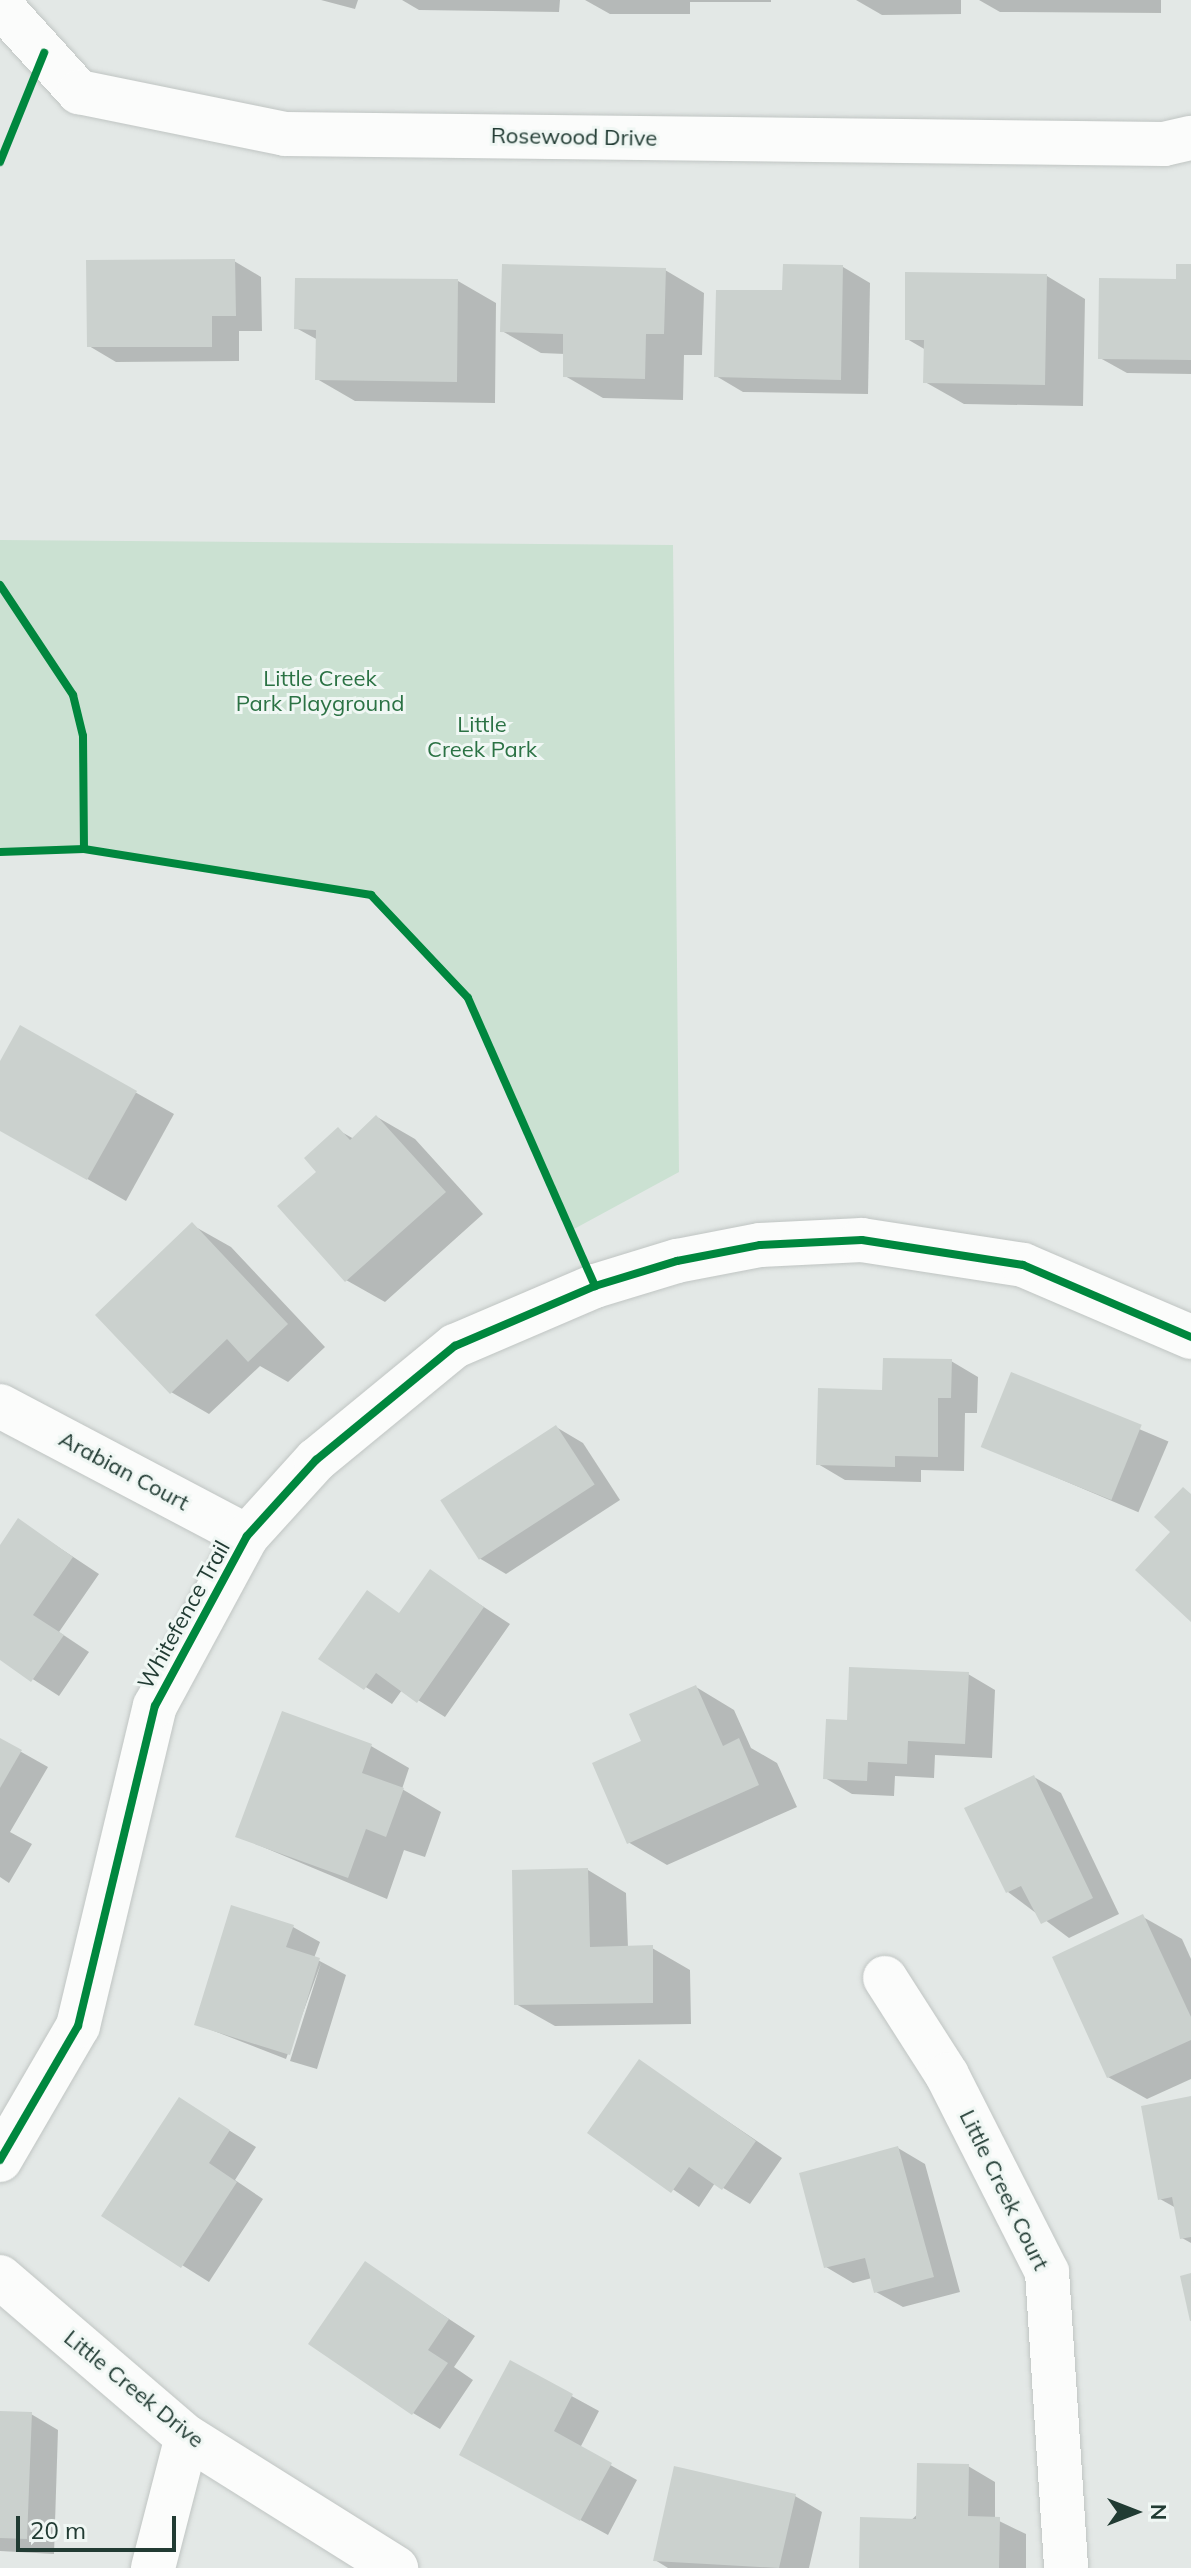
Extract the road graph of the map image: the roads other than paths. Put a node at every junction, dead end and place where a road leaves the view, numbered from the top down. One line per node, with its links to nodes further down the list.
1 (0, 5): 2 (street, Rosewood Drive)
2 (1191, 138)
3 (1191, 1337): 5 (street, Whitefence Trail)
4 (0, 1406): 5 (street, Arabian Court)
5 (247, 1536): 7 (street, Whitefence Trail)
6 (885, 1978): 12 (street, Little Creek Court)
7 (0, 2160)
8 (0, 2277): 9 (street, Little Creek Drive)
9 (187, 2437): 10 (street); 11 (street, Little Creek Drive)
10 (153, 2568)
11 (396, 2568)
12 (1066, 2568)

